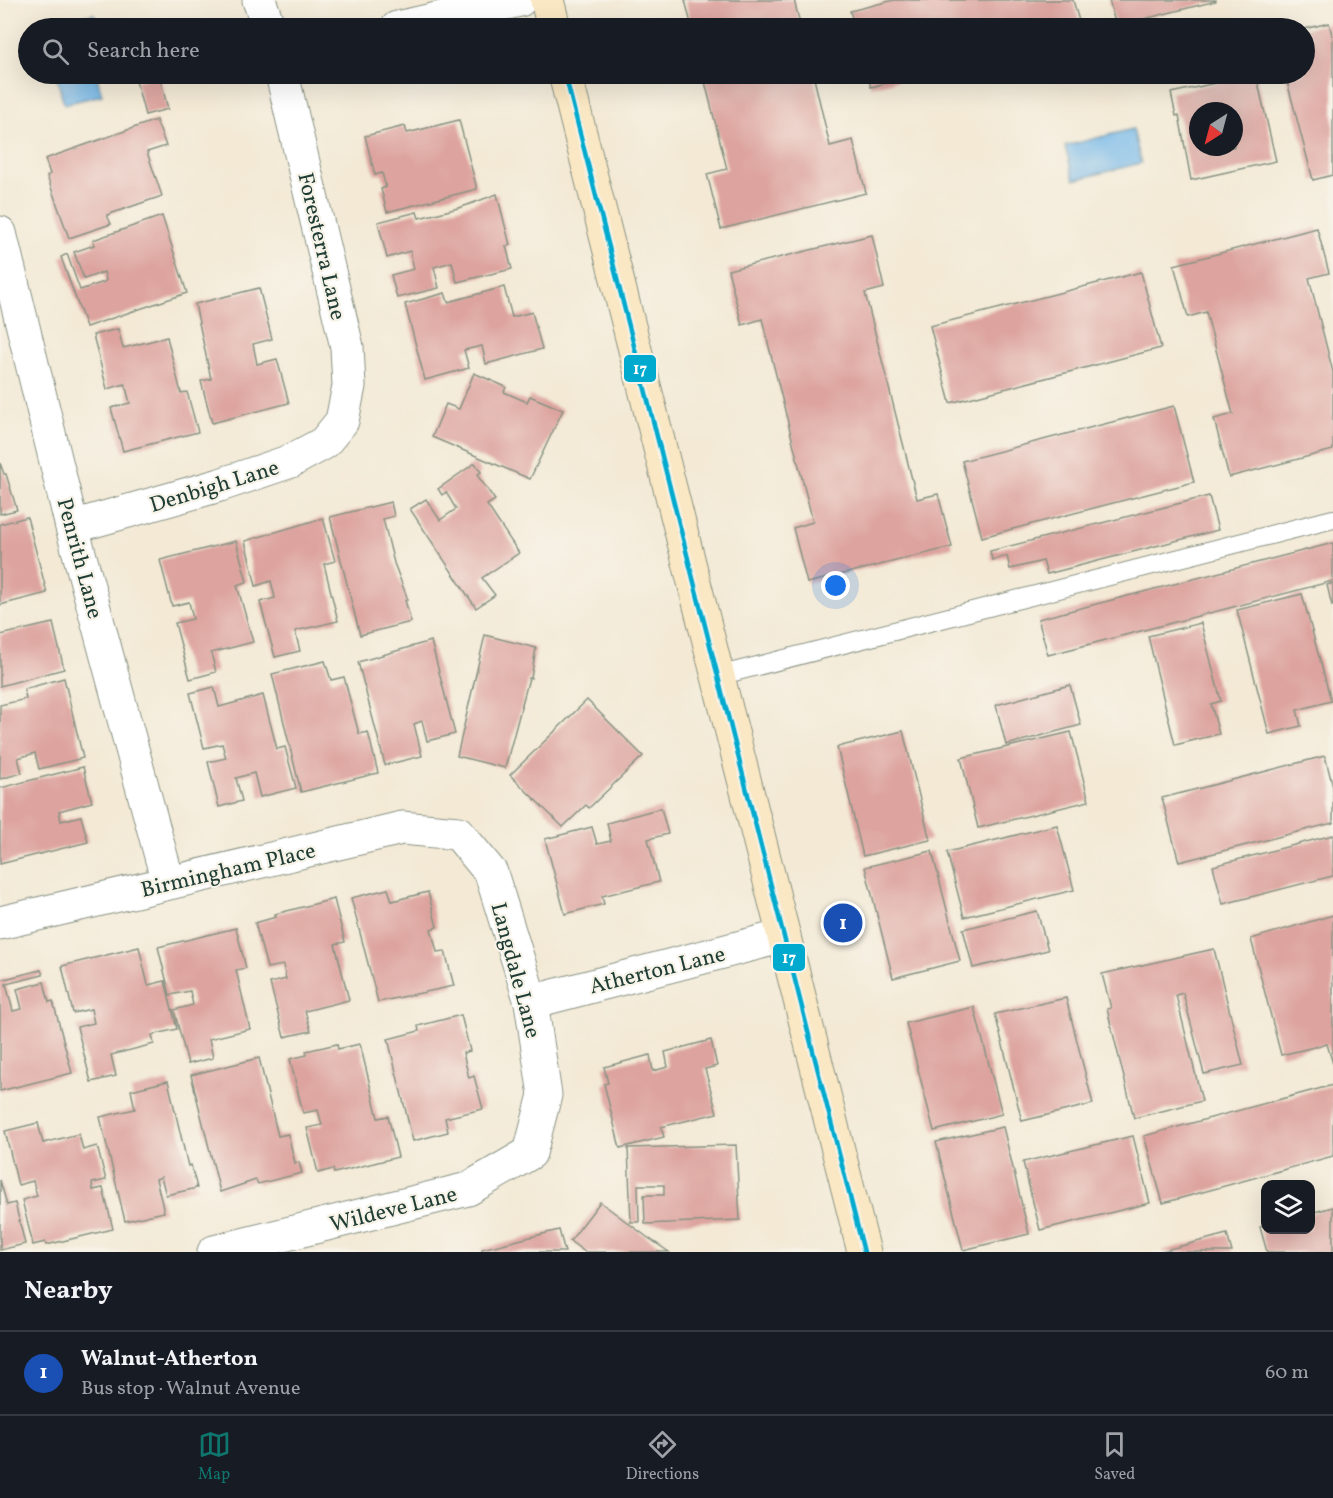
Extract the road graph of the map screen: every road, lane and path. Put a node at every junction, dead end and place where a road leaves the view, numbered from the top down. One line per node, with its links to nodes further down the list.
1 (259, 0): 4 (street)
2 (520, 0): 5 (street)
3 (547, 0): 6 (main road)
4 (265, 18)
5 (441, 18)
6 (552, 18)
7 (284, 84): 10 (street, Foresterra Lane)
8 (568, 84): 13 (main road)
9 (0, 233): 12 (street, Penrith Lane)
10 (342, 421): 12 (street, Denbigh Lane)
11 (1333, 519): 13 (lane)
12 (72, 527): 15 (street, Penrith Lane)
13 (718, 676): 17 (main road)
14 (458, 833): 15 (street, Birmingham Place); 18 (street, Langdale Lane)
15 (168, 882): 16 (street, Birmingham Place)
16 (0, 923)
17 (784, 936): 18 (street, Atherton Lane); 21 (main road)
18 (531, 1002): 19 (street, Langdale Lane)
19 (530, 1154): 20 (street, Wildeve Lane)
20 (214, 1252)
21 (864, 1252)

